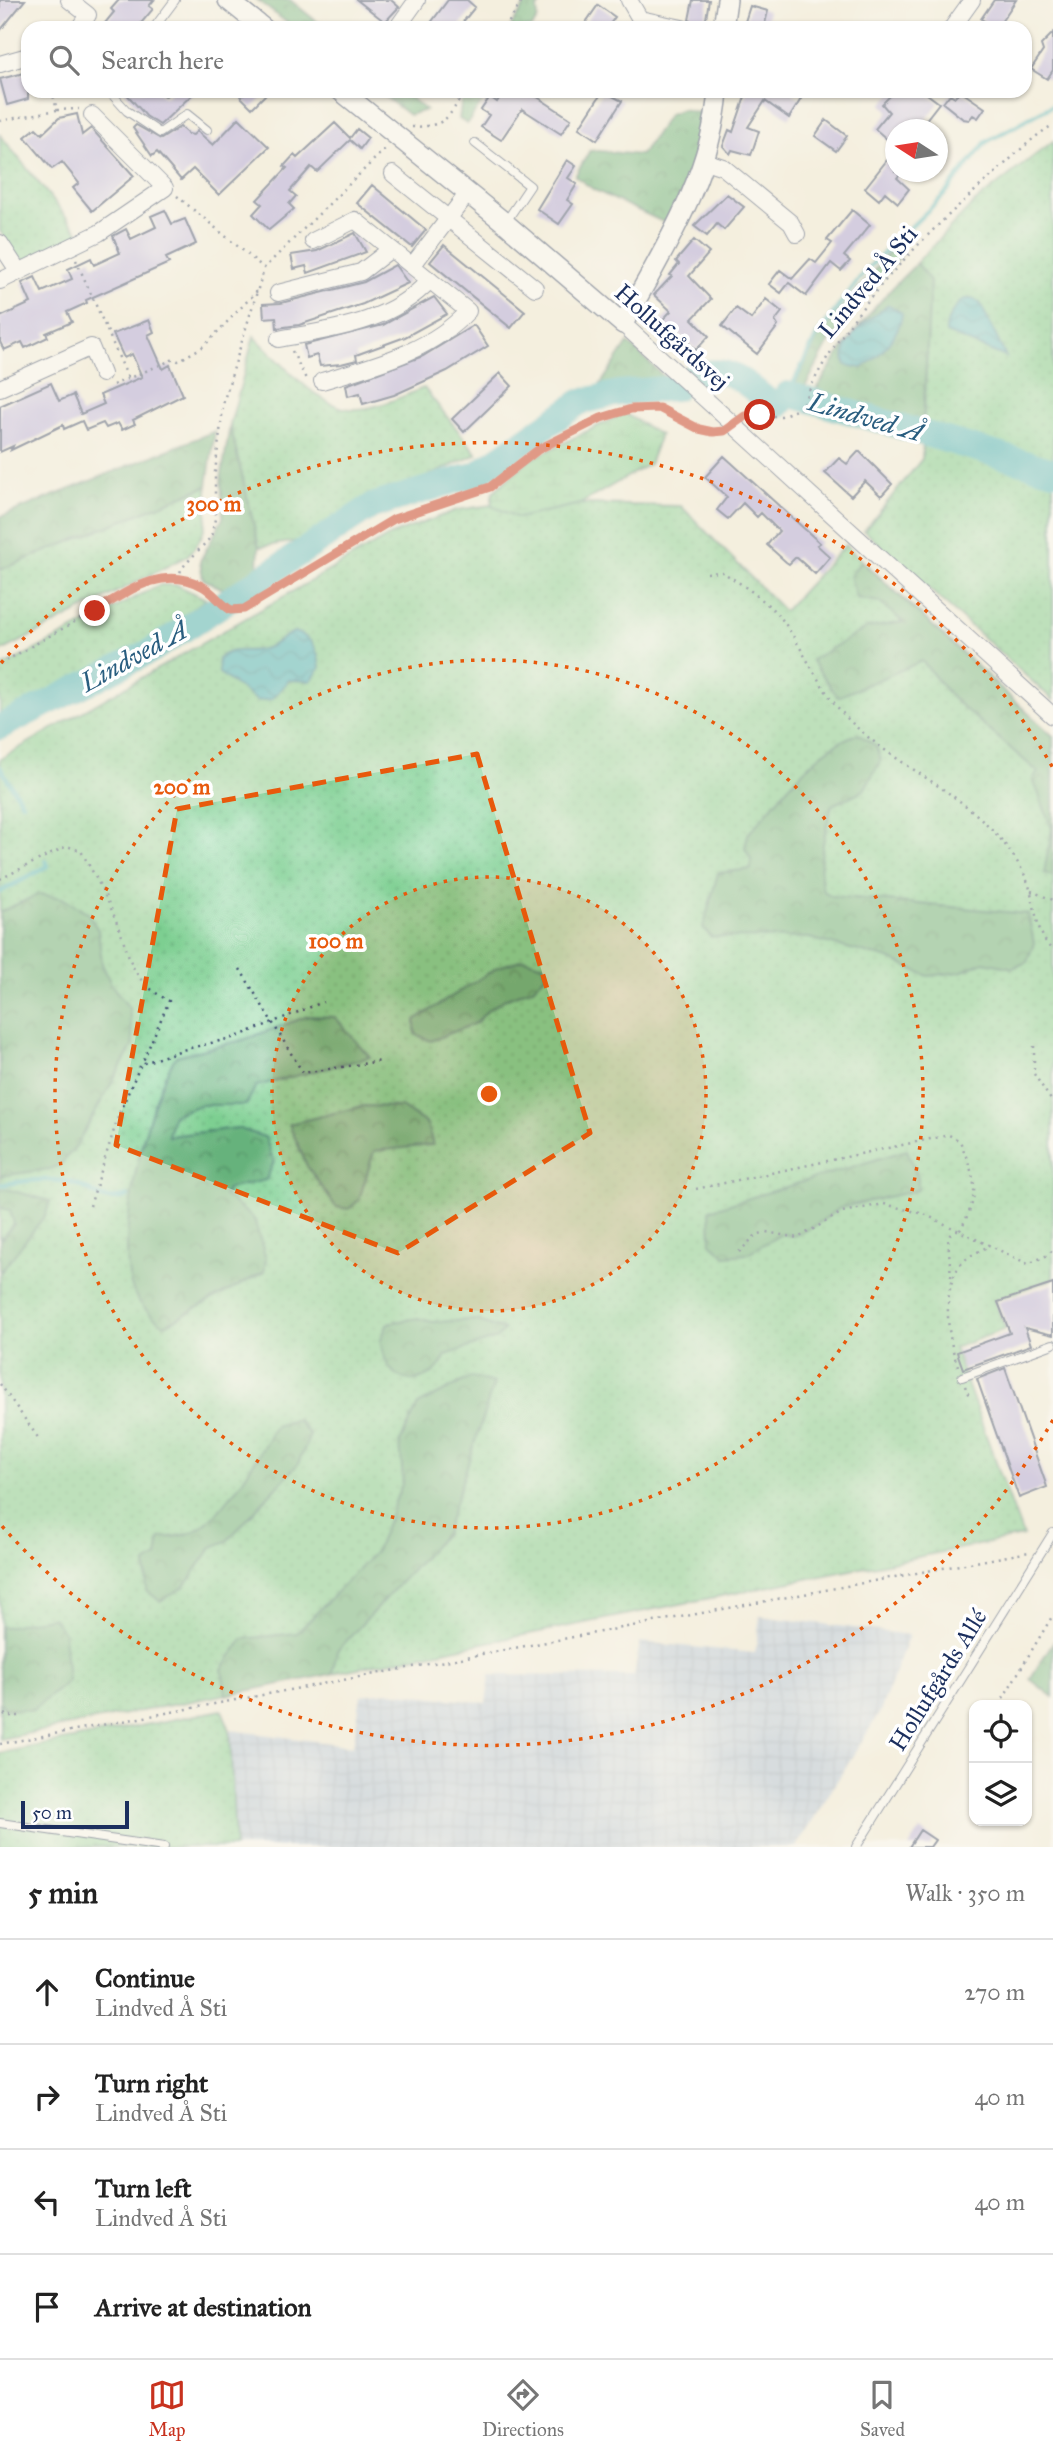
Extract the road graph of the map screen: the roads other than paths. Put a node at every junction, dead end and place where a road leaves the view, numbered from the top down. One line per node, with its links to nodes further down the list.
1 (69, 0): 8 (street)
2 (175, 0): 9 (lane)
3 (228, 0): 10 (street)
4 (417, 0): 11 (street)
5 (629, 0): 12 (street)
6 (727, 0): 13 (street)
7 (972, 0): 14 (street)
8 (84, 21)
9 (158, 21)
10 (254, 21)
11 (402, 21)
12 (649, 21)
13 (724, 21)
14 (957, 21)
15 (21, 58): 16 (street)
16 (0, 64)
17 (116, 98): 21 (lane)
18 (350, 98): 25 (street, Hollufgårdsvej)
19 (717, 98): 23 (street)
20 (92, 115): 33 (street)
21 (206, 130)
22 (475, 143): 27 (lane)
23 (705, 161): 28 (street); 38 (street)
24 (393, 174): 26 (street)
25 (468, 192): 26 (street); 27 (street, Hollufgårdsvej)
26 (448, 218): 32 (street); 36 (street)
27 (505, 223): 38 (street, Hollufgårdsvej)
28 (797, 234)
29 (313, 241): 31 (street)
30 (0, 243): 33 (street)
31 (391, 249): 32 (street); 37 (street)
32 (412, 266): 34 (street)
33 (19, 272): 35 (street)
34 (430, 280): 39 (street); 41 (street)
35 (0, 281)
36 (535, 288)
37 (278, 293)
38 (623, 324): 43 (street, Hollufgårdsvej)
39 (282, 339)
40 (102, 374): 42 (street)
41 (322, 381)
42 (0, 388)
43 (1053, 716)
44 (1053, 1344): 45 (lane)
45 (962, 1377)
46 (1053, 1533): 49 (lane, Hollufgårds Allé)
47 (0, 1823): 48 (lane)
48 (164, 1847)
49 (856, 1847)

